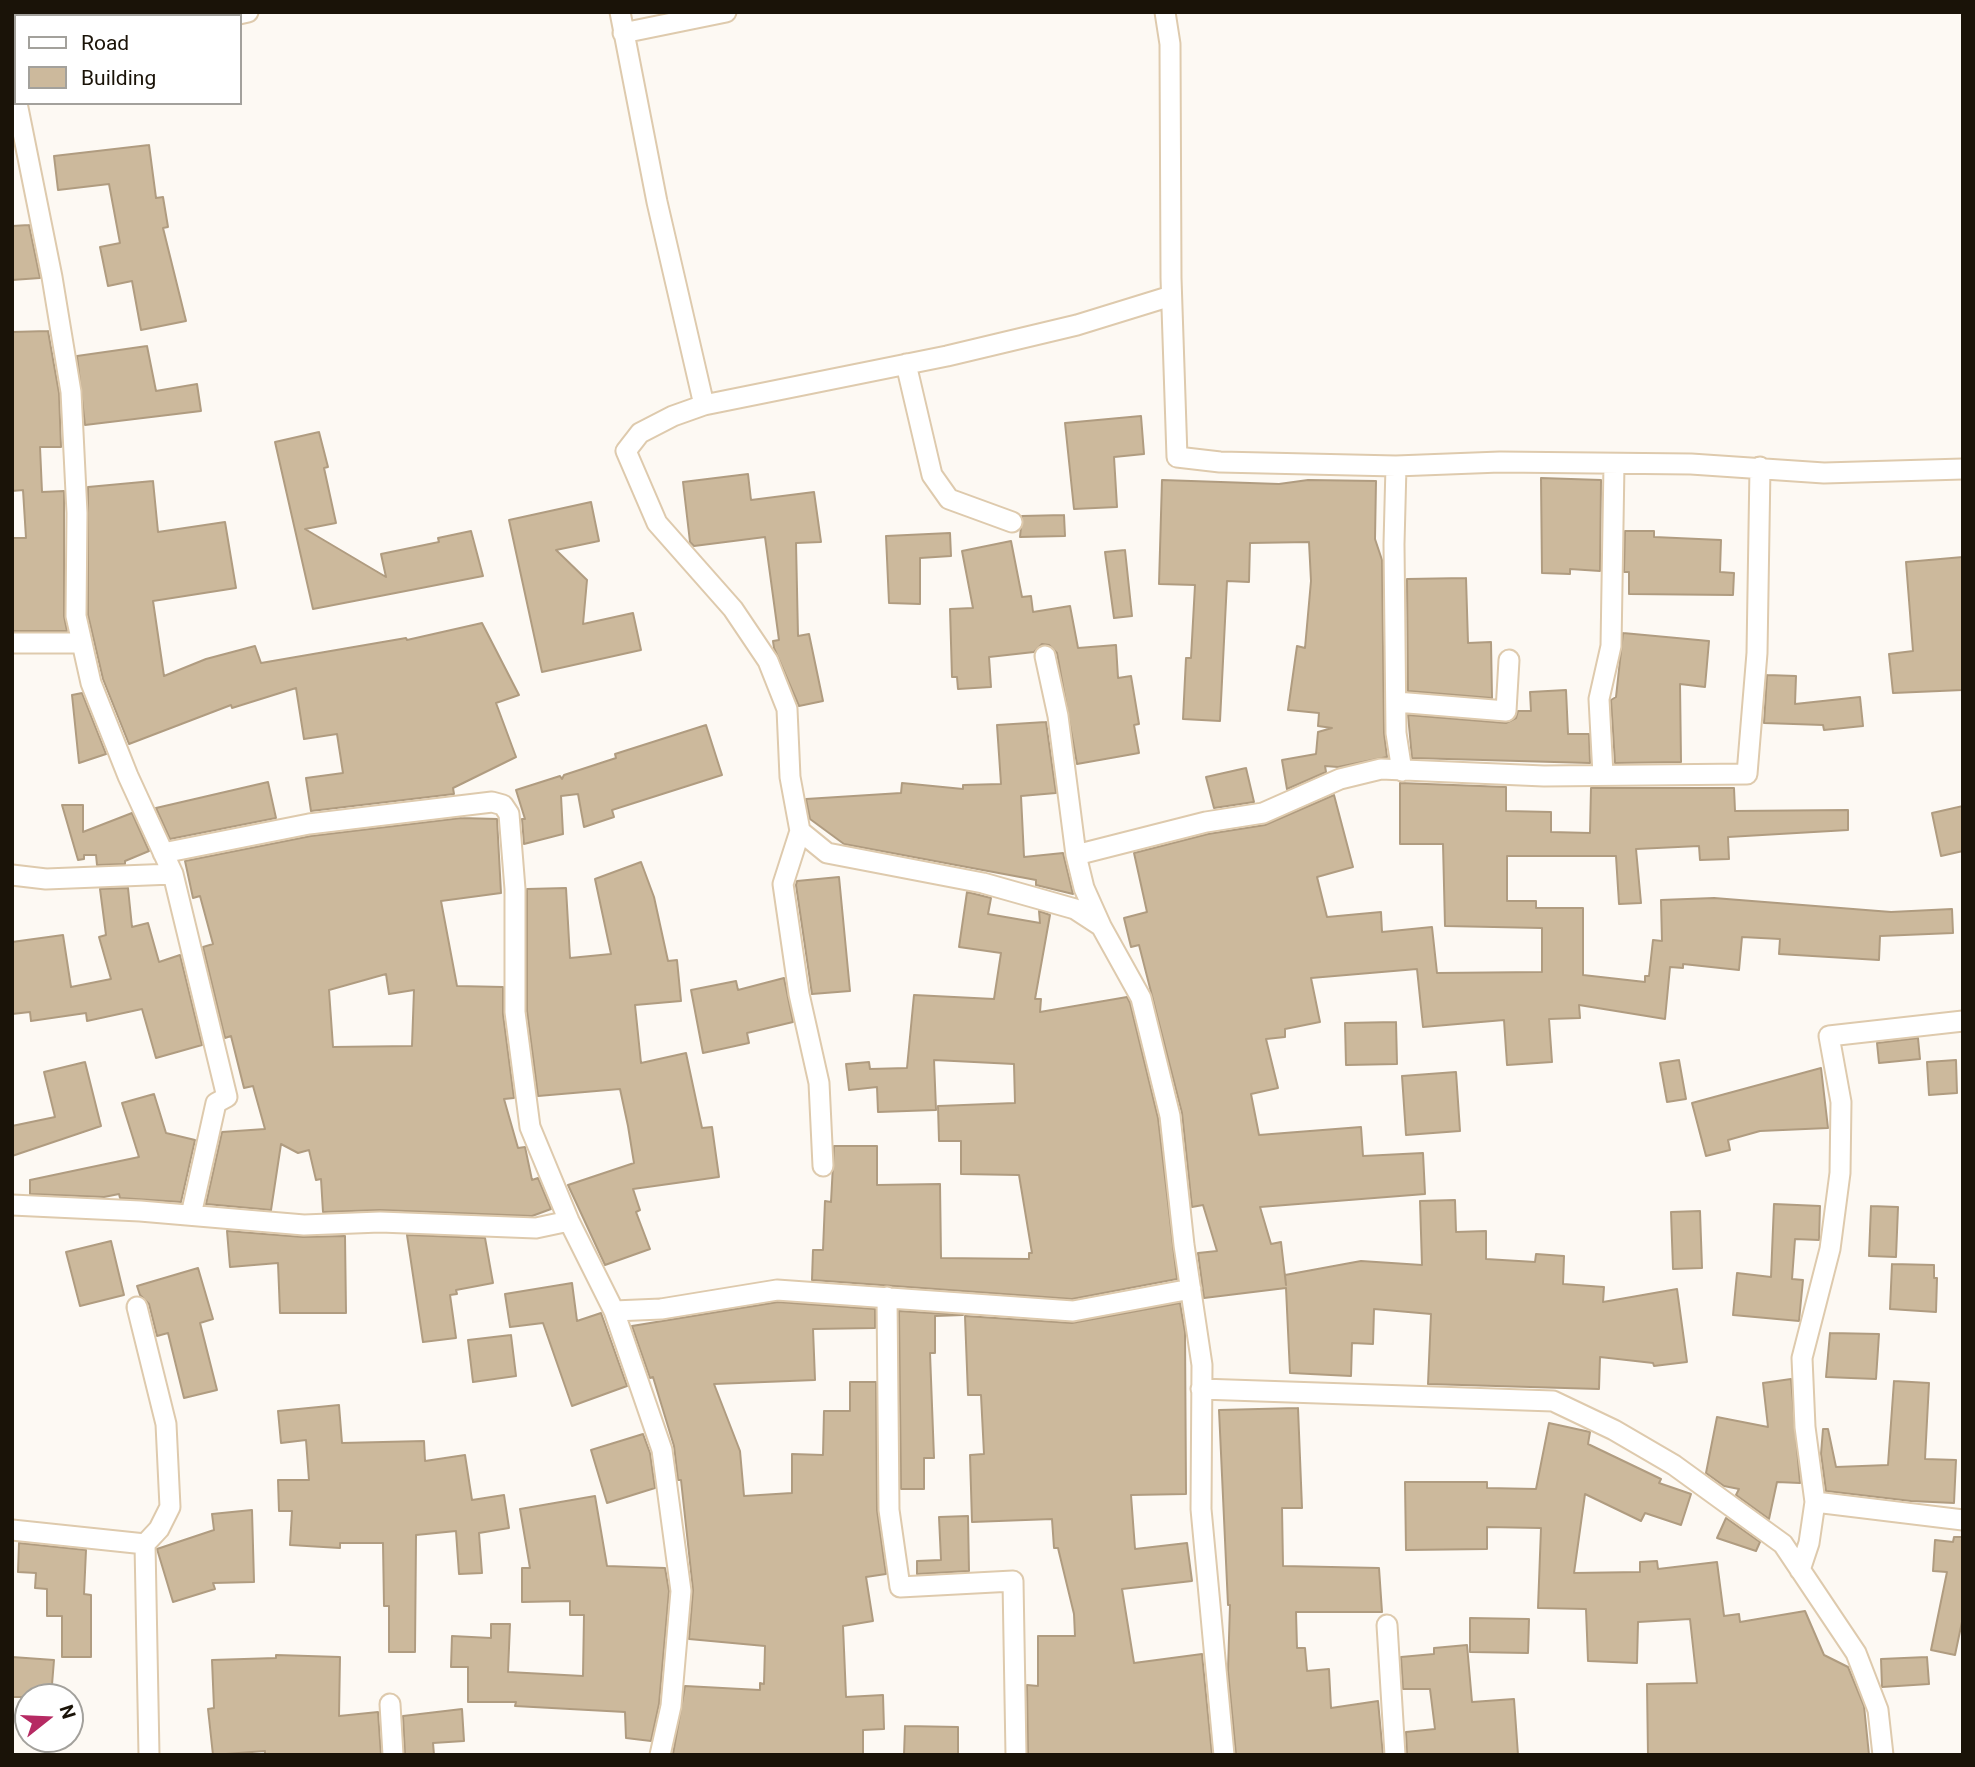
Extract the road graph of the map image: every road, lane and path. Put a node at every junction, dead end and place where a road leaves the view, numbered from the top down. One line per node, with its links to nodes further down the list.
1 (620, 12): 4 (street)
2 (726, 12): 4 (street)
3 (1165, 12): 6 (street)
4 (623, 33): 8 (street)
5 (17, 105): 15 (street)
6 (1171, 296): 7 (street); 10 (street)
7 (906, 364): 8 (street); 13 (street)
8 (704, 405): 21 (street)
9 (1614, 464): 10 (street); 11 (street); 20 (street)
10 (1396, 466): 18 (street)
11 (1760, 467): 12 (street); 20 (street)
12 (1963, 469)
13 (1012, 522)
14 (12, 643): 15 (street)
15 (82, 643): 22 (street)
16 (1045, 656): 23 (street)
17 (1509, 660): 18 (street)
18 (1396, 702): 19 (street)
19 (1402, 771): 20 (street); 23 (street)
20 (1603, 775)
21 (800, 831): 26 (street); 28 (street)
22 (163, 853): 24 (street); 31 (street)
23 (1076, 855): 26 (street)
24 (173, 874): 25 (street); 30 (street)
25 (12, 875)
26 (1101, 926): 32 (street)
27 (1963, 1021): 37 (street)
28 (823, 1166)
29 (12, 1205): 30 (street)
30 (191, 1215): 31 (street)
31 (569, 1221): 35 (street)
32 (1191, 1289): 33 (street); 36 (street)
33 (887, 1297): 35 (street); 47 (street)
34 (137, 1307): 40 (street)
35 (614, 1311): 46 (street)
36 (1202, 1389): 41 (street); 48 (street)
37 (1815, 1502): 38 (street); 41 (street)
38 (1963, 1520)
39 (12, 1530): 40 (street)
40 (145, 1544): 44 (street)
41 (1800, 1570): 50 (street)
42 (1387, 1625): 49 (street)
43 (390, 1704): 45 (street)
44 (149, 1755)
45 (393, 1755)
46 (660, 1755)
47 (1016, 1755)
48 (1224, 1755)
49 (1395, 1755)
50 (1883, 1755)

